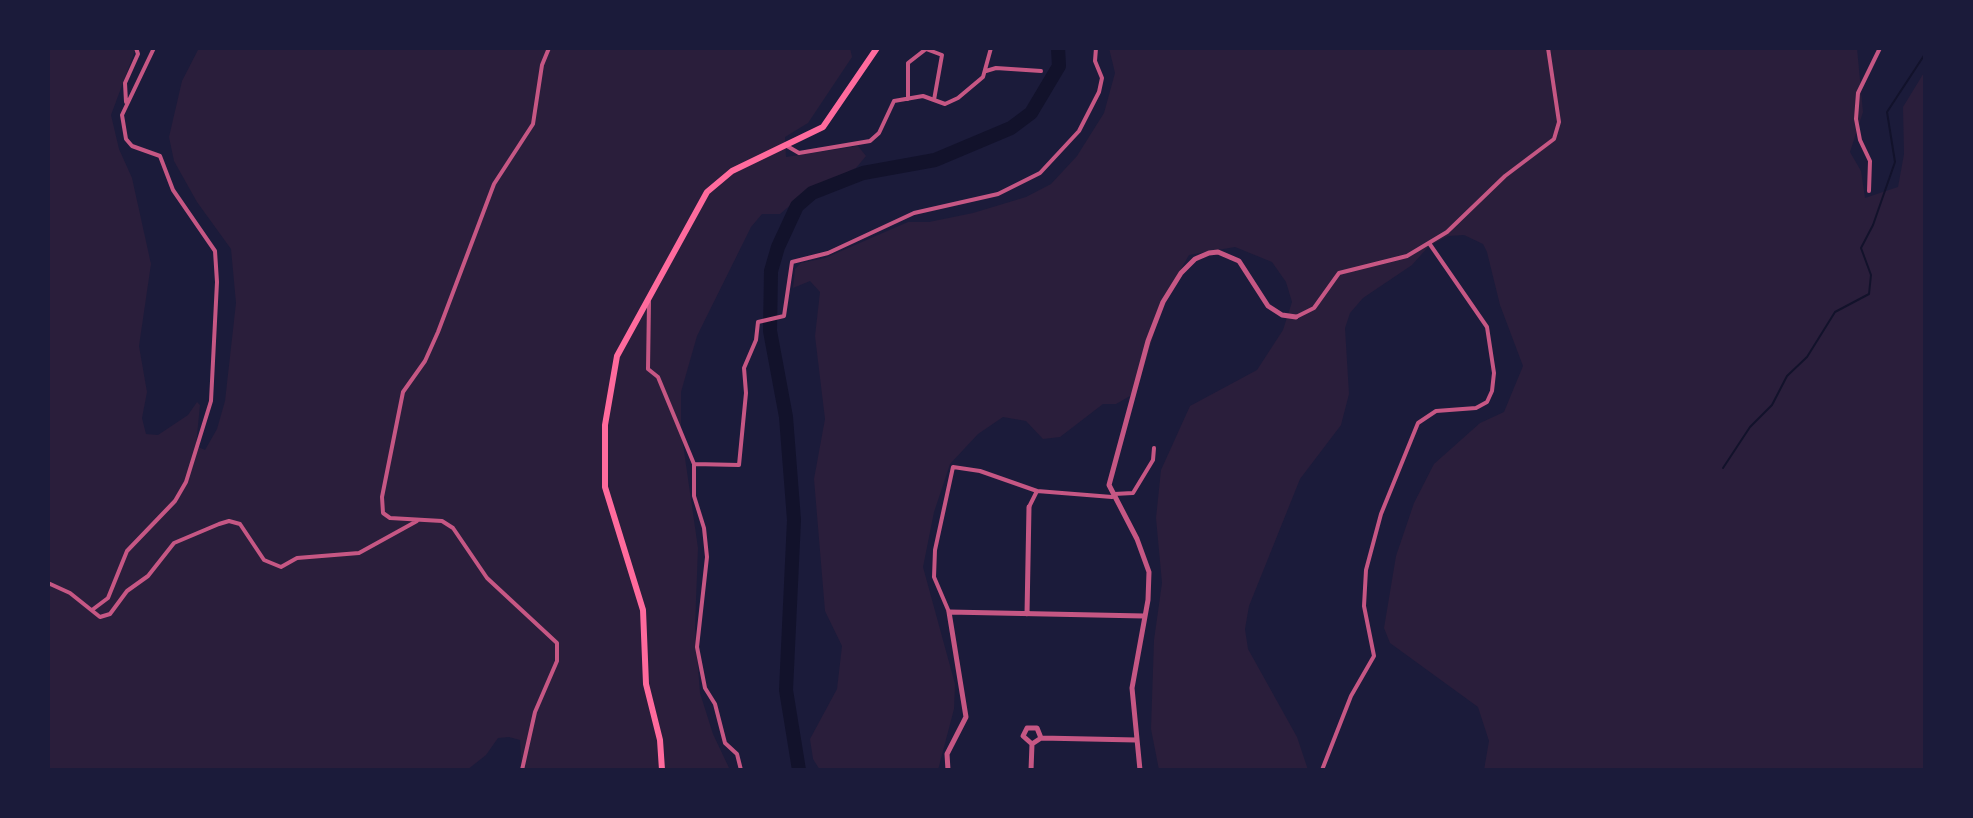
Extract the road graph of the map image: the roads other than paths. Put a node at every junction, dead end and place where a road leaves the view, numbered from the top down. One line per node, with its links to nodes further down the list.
1 (136, 48): 14 (street)
2 (154, 48): 14 (street)
3 (549, 48): 25 (street)
4 (877, 48): 15 (main road)
5 (991, 48): 10 (street)
6 (1096, 48): 21 (street)
7 (1548, 48): 17 (street)
8 (1880, 48): 16 (street)
9 (927, 49): 12 (street); 13 (street)
10 (986, 71): 11 (street); 13 (street)
11 (1041, 71)
12 (908, 99): 13 (street); 15 (street)
13 (934, 100)
14 (126, 102): 27 (street)
15 (787, 146): 18 (main road)
16 (1869, 191)
17 (1429, 243): 19 (street); 40 (street)
18 (648, 294): 21 (street); 35 (main road)
19 (1296, 317): 23 (street)
20 (1154, 448): 23 (street)
21 (694, 464): 36 (street)
22 (1037, 491): 23 (street); 24 (street); 28 (street)
23 (1111, 495): 30 (street)
24 (1029, 507): 29 (street)
25 (417, 520): 27 (street); 34 (street)
26 (48, 583): 27 (street)
27 (92, 610)
28 (949, 612): 29 (street); 37 (street)
29 (1027, 614): 30 (street)
30 (1144, 616): 32 (street)
31 (1041, 738): 32 (street); 33 (street); 33 (street)
32 (1136, 740): 39 (street)
33 (1032, 744): 38 (street)
34 (522, 770)
35 (662, 770)
36 (741, 770)
37 (948, 770)
38 (1031, 770)
39 (1140, 770)
40 (1322, 770)

